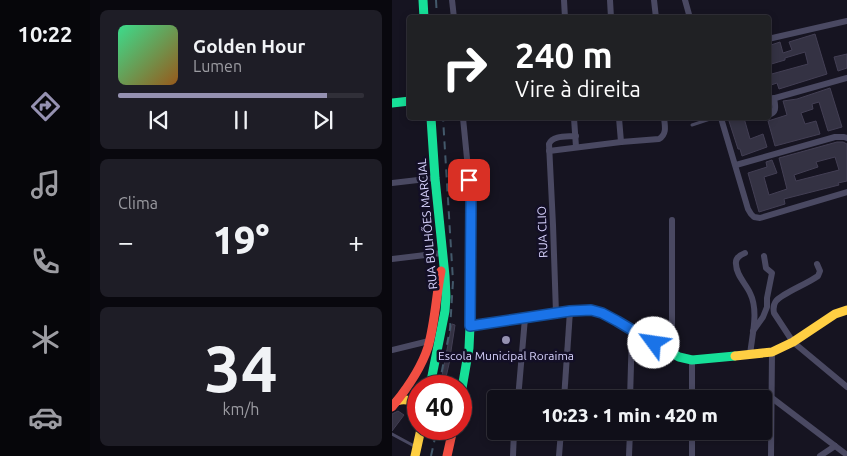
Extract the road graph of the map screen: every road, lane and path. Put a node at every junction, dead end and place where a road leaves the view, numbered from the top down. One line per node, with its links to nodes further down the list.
1 (423, 0): 7 (street)
2 (452, 0): 8 (street)
3 (564, 0): 9 (street)
4 (610, 0): 10 (street)
5 (654, 0): 11 (street)
6 (685, 0): 12 (street)
7 (424, 15)
8 (454, 15)
9 (565, 15)
10 (612, 15)
11 (656, 15)
12 (689, 15)
13 (846, 20): 14 (street)
14 (771, 38)
15 (846, 78): 16 (street)
16 (771, 99): 19 (street)
17 (407, 101): 18 (street)
18 (392, 103)
19 (771, 114)
20 (431, 120): 34 (street, RUA BULHÕES MARCIAL)
21 (463, 120): 47 (street)
22 (574, 120): 28 (street)
23 (619, 120): 30 (street)
24 (664, 120): 30 (street)
25 (707, 120): 27 (lane)
26 (722, 120): 33 (street)
27 (692, 125)
28 (576, 136): 31 (street); 32 (street)
29 (846, 138): 33 (street)
30 (621, 142): 31 (street)
31 (576, 147): 32 (street)
32 (550, 151): 45 (street, RUA CLIO)
33 (736, 165): 36 (street)
34 (435, 178): 35 (street); 40 (street, RUA BULHÕES MARCIAL)
35 (392, 183)
36 (846, 192)
37 (672, 220): 55 (street)
38 (745, 253): 49 (street)
39 (764, 256): 49 (street)
40 (443, 258): 41 (street); 50 (street); 59 (street, RUA BULHÕES MARCIAL)
41 (392, 260)
42 (816, 264): 51 (street)
43 (846, 310): 51 (street)
44 (570, 311): 45 (street); 48 (street); 63 (street)
45 (556, 313): 46 (street)
46 (525, 318): 47 (street); 62 (street)
47 (470, 326): 60 (street)
48 (632, 330): 55 (street); 64 (street)
49 (753, 332): 56 (street)
50 (429, 341): 52 (street); 57 (street)
51 (793, 342): 54 (street); 61 (street)
52 (414, 345): 53 (street); 57 (street)
53 (392, 350)
54 (772, 352): 56 (street); 66 (street)
55 (672, 354): 58 (street)
56 (750, 355): 58 (street)
57 (423, 358): 69 (street)
58 (692, 360): 65 (street)
59 (432, 375)
60 (464, 375)
61 (846, 387)
62 (519, 390)
63 (565, 390)
64 (630, 390)
65 (692, 390)
66 (772, 390)
67 (407, 398): 69 (street)
68 (772, 398): 77 (street)
69 (394, 404)
70 (392, 434): 78 (lane)
71 (451, 440): 80 (street)
72 (513, 440): 81 (street)
73 (560, 440): 82 (street)
74 (630, 440): 83 (street)
75 (692, 440): 84 (street)
76 (771, 440): 85 (street)
77 (835, 446): 79 (street); 86 (street)
78 (416, 452)
79 (846, 455)
80 (447, 456)
81 (512, 456)
82 (559, 456)
83 (629, 456)
84 (692, 456)
85 (771, 456)
86 (820, 456)

